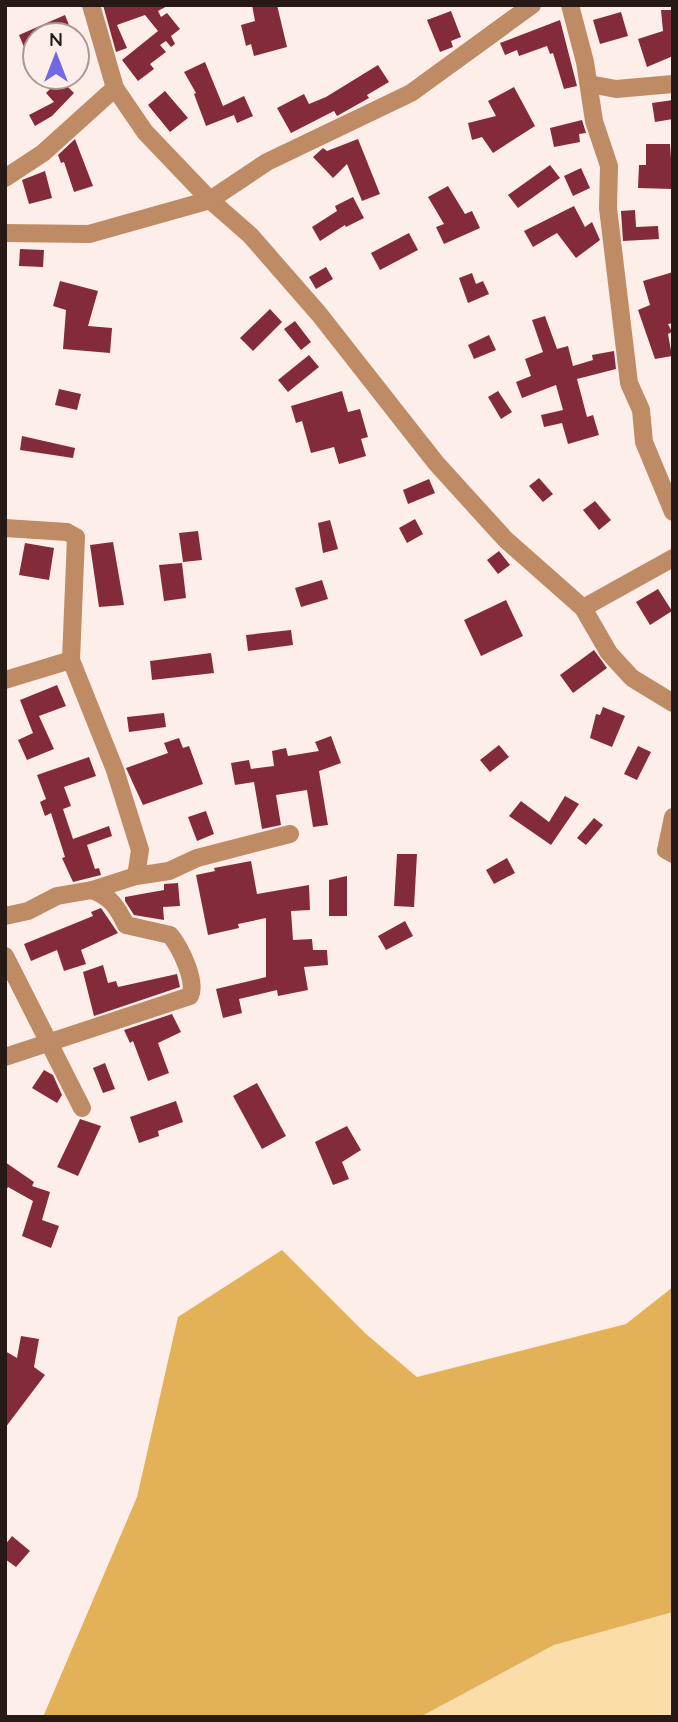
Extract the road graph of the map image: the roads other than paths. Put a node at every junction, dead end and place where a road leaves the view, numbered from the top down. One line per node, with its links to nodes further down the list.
1 (91, 5): 6 (street)
2 (532, 5): 8 (street)
3 (570, 5): 5 (street)
4 (673, 83): 5 (street)
5 (589, 84): 10 (street)
6 (115, 88): 7 (street); 8 (street)
7 (5, 178)
8 (210, 200): 9 (street); 13 (street)
9 (5, 233)
10 (673, 512)
11 (5, 528): 14 (street)
12 (673, 558): 13 (street)
13 (583, 608): 16 (street)
14 (71, 660): 15 (street); 19 (street)
15 (5, 680)
16 (673, 703)
17 (673, 817): 20 (street)
18 (290, 834): 21 (street)
19 (140, 850): 21 (street); 22 (street)
20 (673, 854)
21 (158, 873): 22 (street)
22 (136, 876): 23 (street)
23 (92, 890): 24 (street); 26 (street)
24 (5, 916)
25 (5, 956): 26 (street)
26 (48, 1041): 27 (street); 28 (street)
27 (5, 1058)
28 (82, 1108)

